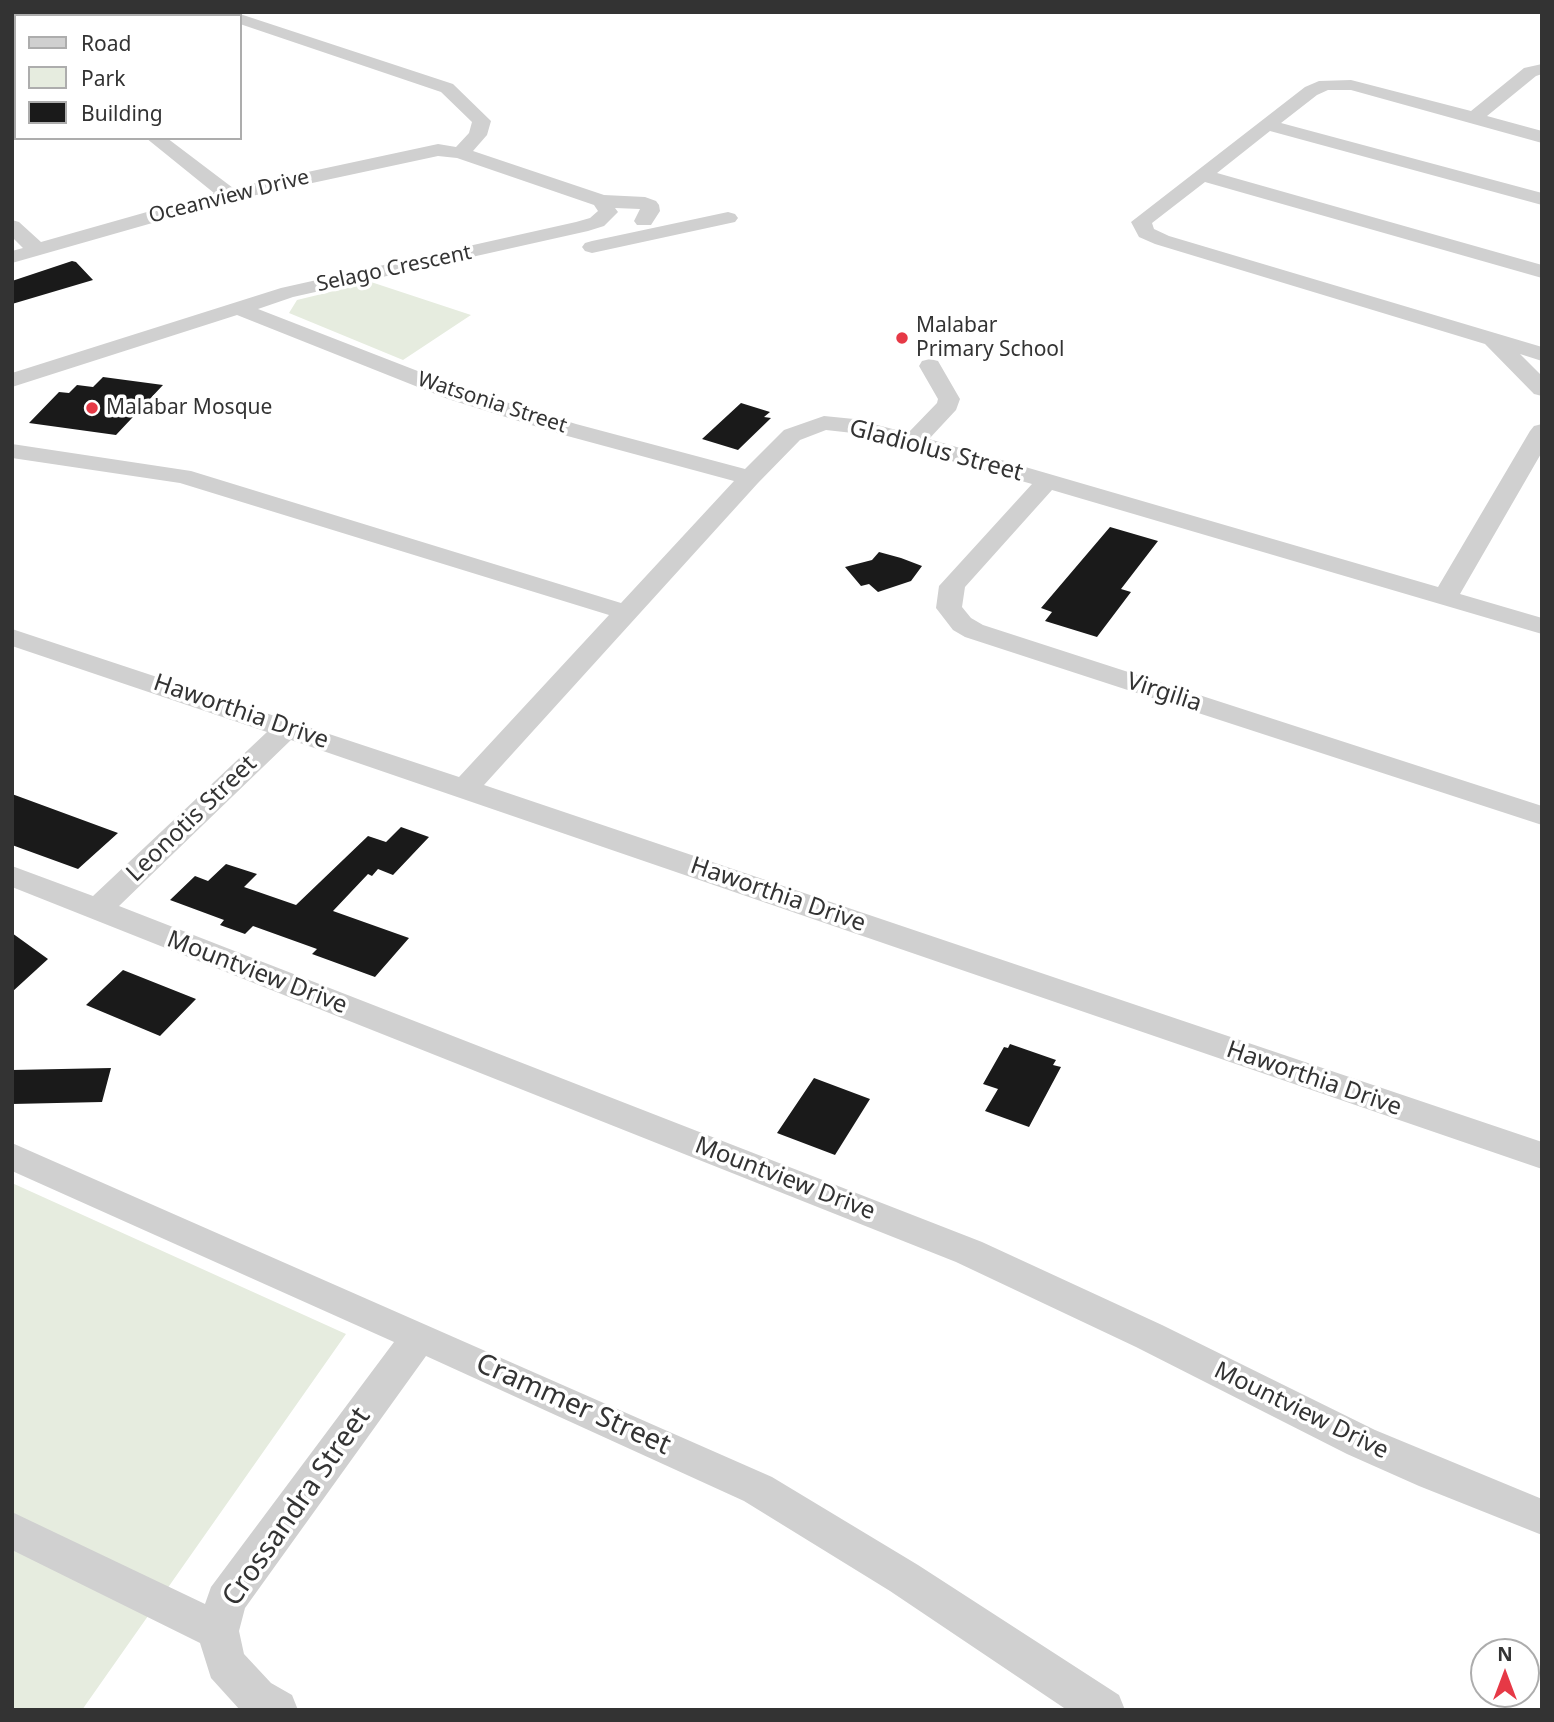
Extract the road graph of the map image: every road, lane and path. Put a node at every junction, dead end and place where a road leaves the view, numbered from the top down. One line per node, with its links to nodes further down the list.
1 (242, 20): 7 (street)
2 (1542, 69): 3 (street)
3 (1475, 117): 4 (street); 5 (street)
4 (1268, 125): 8 (street); 10 (street)
5 (1542, 137)
6 (158, 140): 9 (street)
7 (455, 152): 9 (street, Oceanview Drive); 11 (street)
8 (1203, 175): 18 (street); 20 (street)
9 (229, 195): 16 (street, Oceanview Drive)
10 (1542, 199)
11 (603, 208): 14 (street); 19 (street, Selago Crescent)
12 (728, 218): 14 (street)
13 (12, 226): 16 (street)
14 (650, 227): 15 (street)
15 (592, 247)
16 (37, 250): 17 (street, Oceanview Drive)
17 (12, 257)
18 (1542, 272)
19 (240, 309): 23 (street, Selago Crescent); 28 (street, Watsonia Street)
20 (1492, 339): 21 (street); 24 (street)
21 (1542, 354)
22 (930, 366): 26 (street)
23 (12, 380)
24 (1542, 389)
25 (1542, 431): 30 (street)
26 (913, 442): 28 (street, Gladiolus Street); 29 (street, Gladiolus Street)
27 (12, 451): 31 (street)
28 (750, 478): 31 (street, Gladiolus Street)
29 (1046, 482): 30 (street, Gladiolus Street); 36 (street, Virgilia)
30 (1445, 598): 32 (street, Gladiolus Street)
31 (625, 612): 35 (street, Gladiolus Street)
32 (1542, 626)
33 (12, 637): 34 (street, Haworthia Drive)
34 (287, 728): 35 (street, Haworthia Drive); 38 (street, Leonotis Street)
35 (465, 788): 40 (street, Haworthia Drive)
36 (1542, 816)
37 (12, 876): 38 (street, Mountview Drive)
38 (97, 910): 42 (street, Mountview Drive)
39 (12, 1156): 41 (street, Crammer Street)
40 (1542, 1156)
41 (418, 1338): 44 (street, Crossandra Street); 46 (street, Crammer Street)
42 (1542, 1517)
43 (12, 1530): 44 (street)
44 (218, 1631): 45 (street, Crossandra Street)
45 (277, 1710)
46 (1104, 1710)

